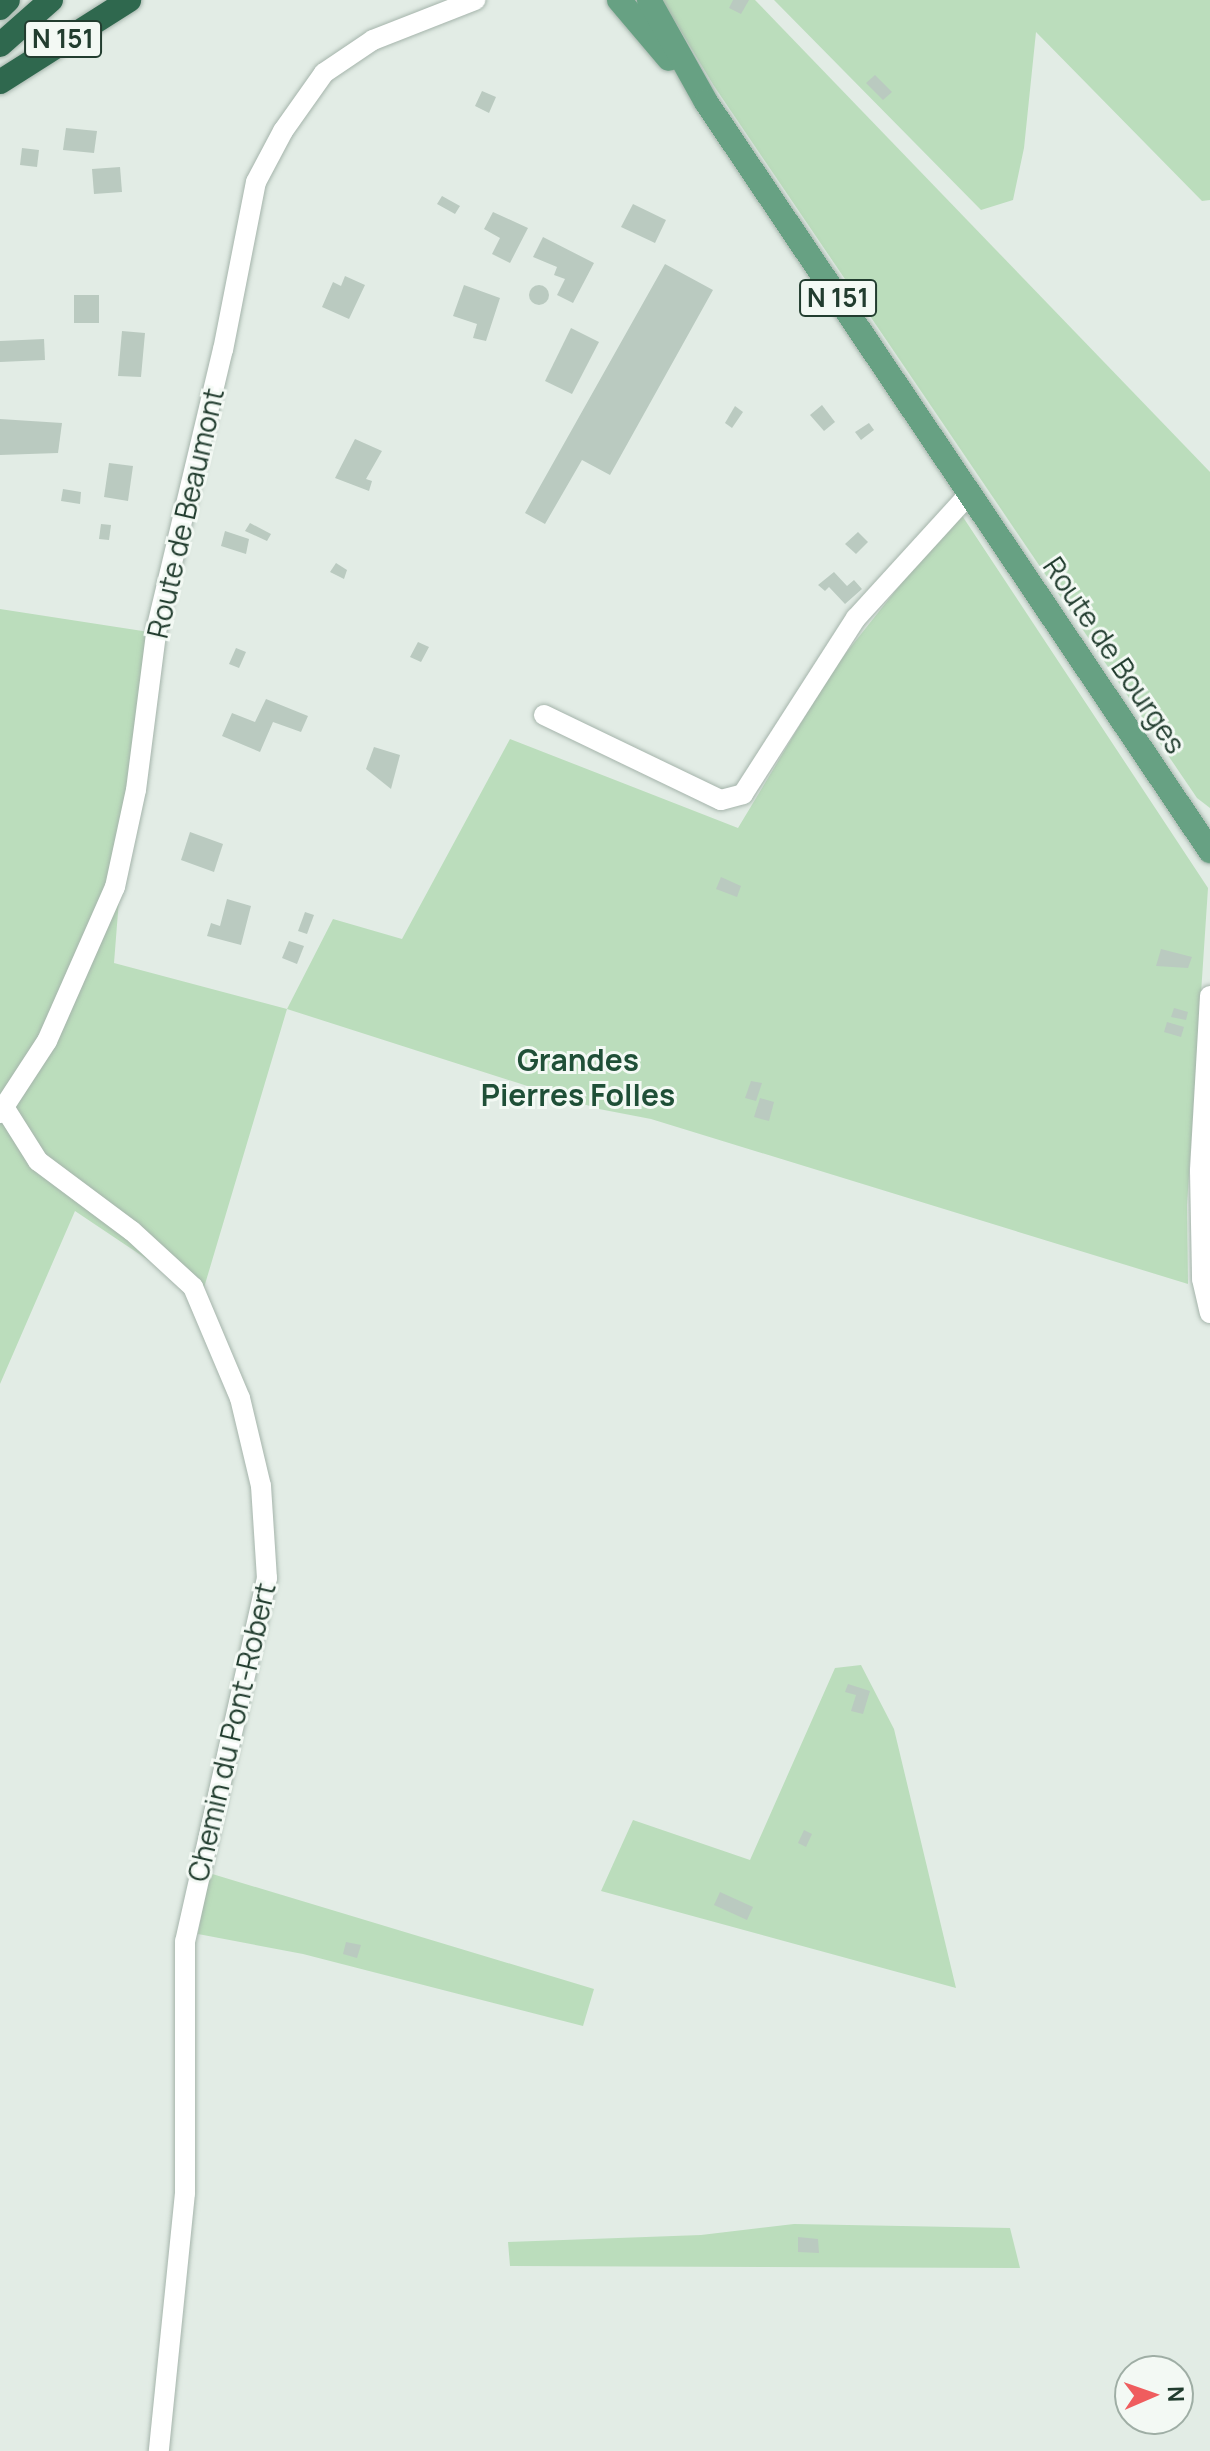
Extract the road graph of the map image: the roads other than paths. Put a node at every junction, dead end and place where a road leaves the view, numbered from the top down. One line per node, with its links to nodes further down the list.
1 (8, 0): 7 (highway)
2 (51, 0): 8 (highway)
3 (129, 0): 9 (highway, N 151)
4 (475, 0): 15 (street, Route de Beaumont)
5 (619, 0): 10 (main road, N 151)
6 (649, 0): 10 (main road, N 151)
7 (0, 8)
8 (0, 45)
9 (0, 82)
10 (706, 102): 11 (main road, N 151)
11 (970, 493): 12 (street); 13 (main road, Route de Bourges / N 151)
12 (544, 715)
13 (1210, 851)
14 (1210, 996): 16 (street)
15 (2, 1110): 17 (street, Chemin du Pont-Robert)
16 (1210, 1313)
17 (159, 2451)

